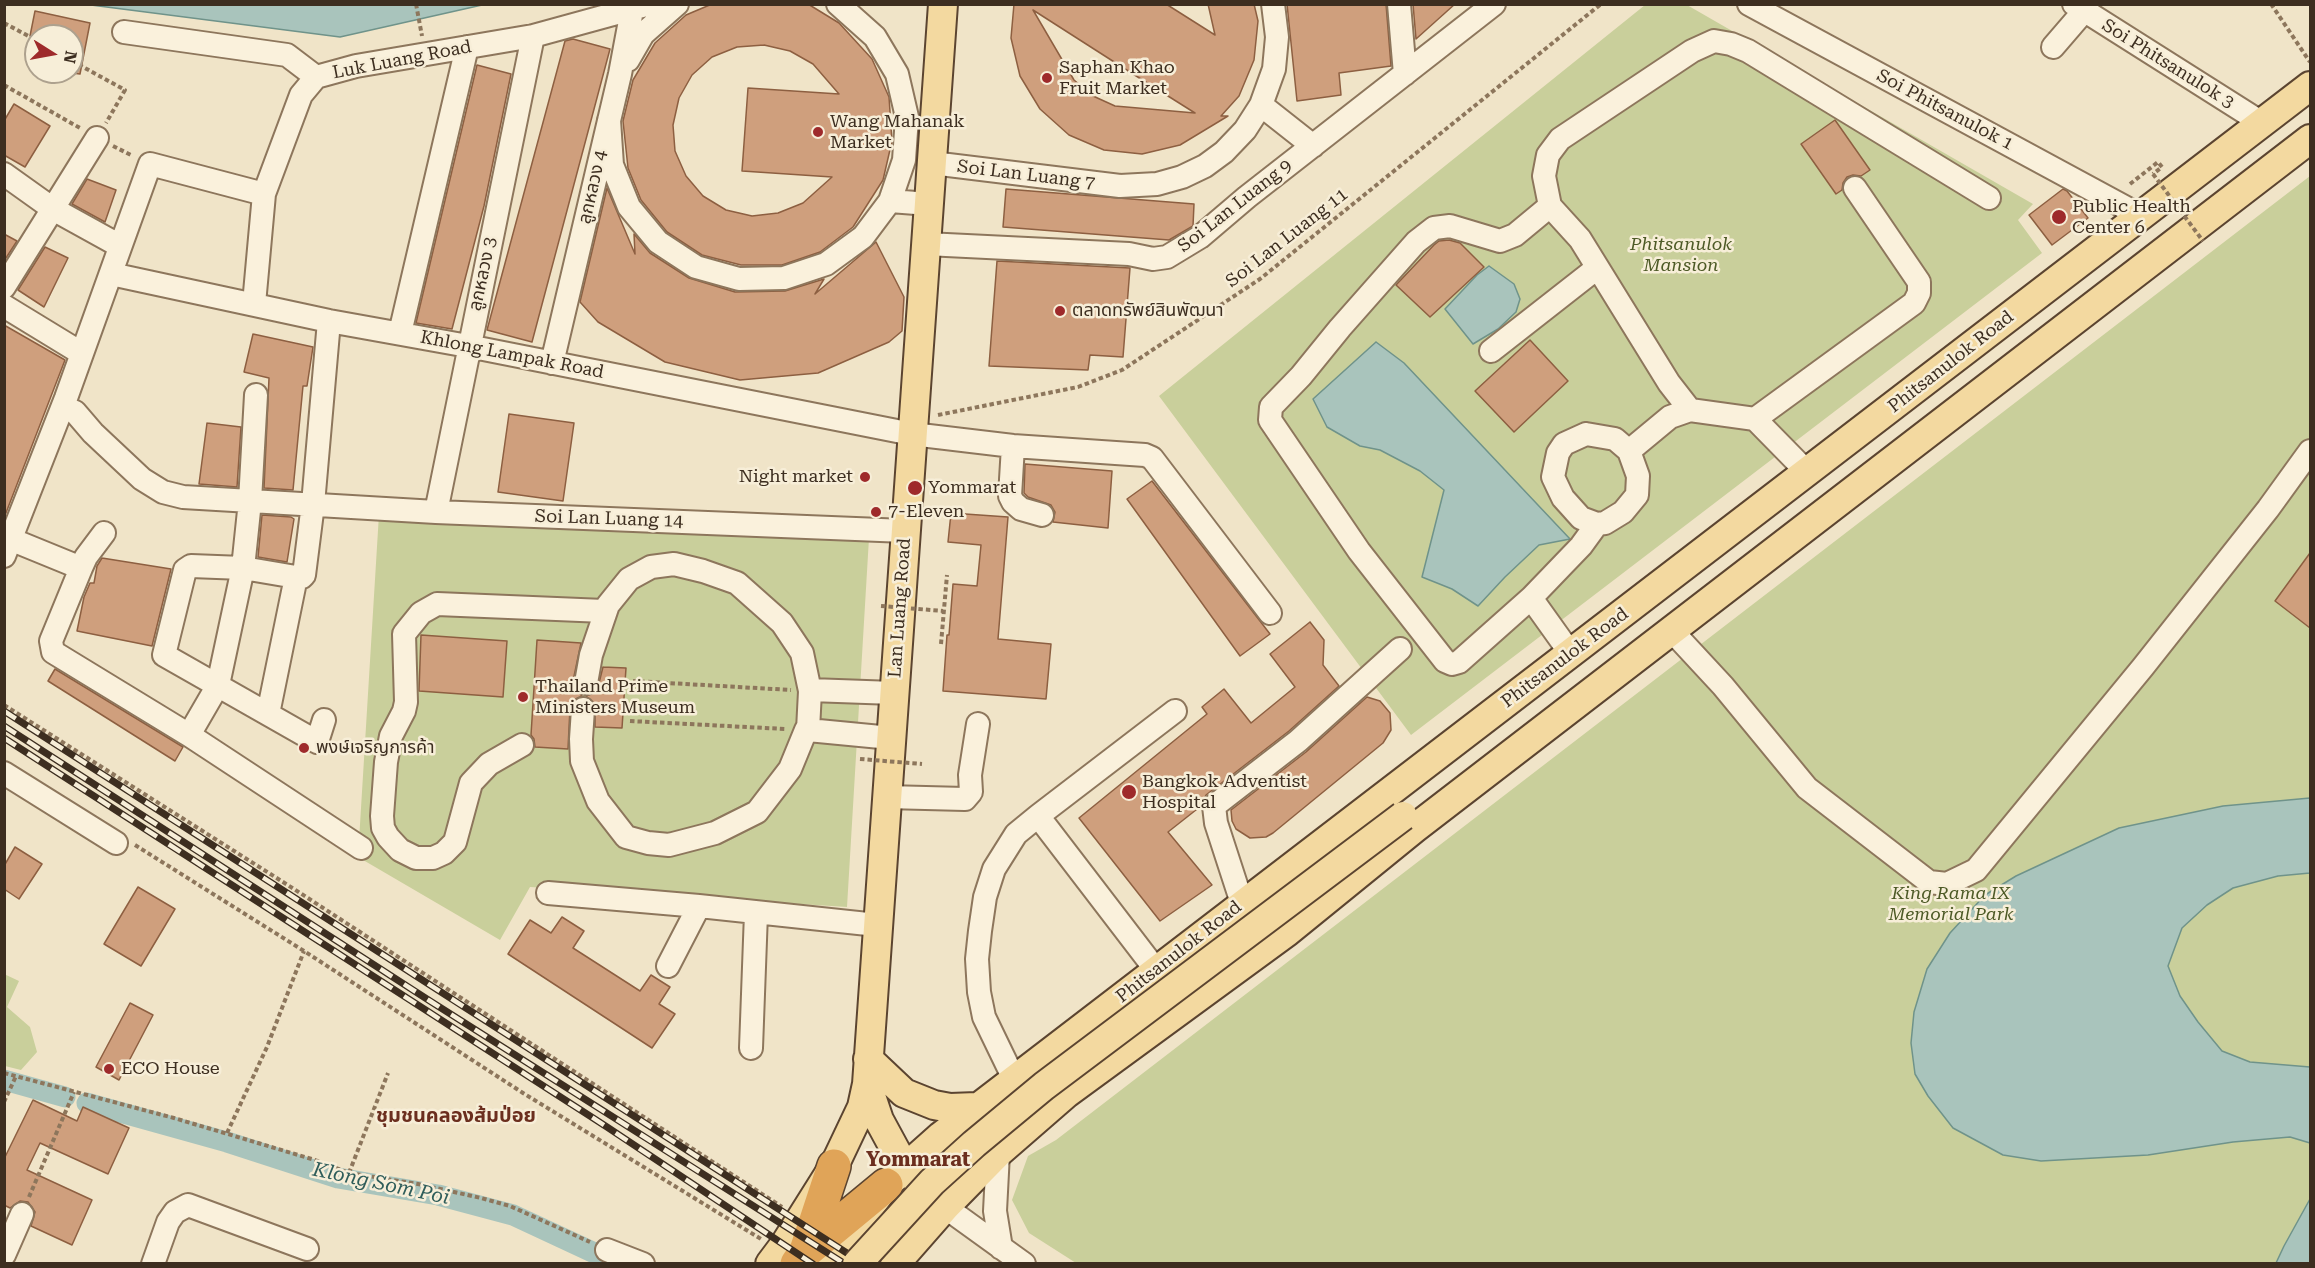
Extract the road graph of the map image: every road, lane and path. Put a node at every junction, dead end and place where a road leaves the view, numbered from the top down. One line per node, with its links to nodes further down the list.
1 (416, 4): 14 (path)
2 (677, 4): 22 (street)
3 (838, 4): 40 (street)
4 (943, 4): 33 (main road, Lan Luang Road)
5 (1273, 4): 27 (street, Soi Lan Luang 7)
6 (1399, 4): 23 (street)
7 (1494, 4): 23 (street, Soi Lan Luang 9)
8 (1601, 4): 63 (path, Soi Lan Luang 11)
9 (1749, 4): 44 (street, Soi Phitsanulok 1)
10 (2271, 4): 20 (path)
11 (641, 7): 17 (street, Luk Luang Road); 22 (street, ลูกหลวง 4)
12 (2079, 8): 19 (street); 29 (street, Soi Phitsanulok 3)
13 (4, 23): 16 (path)
14 (420, 26)
15 (124, 32): 24 (street)
16 (24, 34)
17 (532, 36): 18 (street, Luk Luang Road); 55 (street, ลูกหลวง 3)
18 (467, 47): 24 (street, Luk Luang Road); 54 (street)
19 (2054, 47)
20 (2310, 62)
21 (84, 68): 30 (path)
22 (620, 74): 28 (street, ลูกหลวง 4)
23 (1405, 74): 32 (street, Soi Lan Luang 9)
24 (316, 78): 38 (street, Luk Luang Road)
25 (4, 85): 30 (path)
26 (2310, 86): 29 (main road, Phitsanulok Road)
27 (1262, 105): 32 (street); 33 (street, Soi Lan Luang 7)
28 (609, 120): 40 (street); 58 (street, ลูกหลวง 4)
29 (2262, 123): 44 (main road, Phitsanulok Road)
30 (97, 138): 34 (path); 43 (street)
31 (2310, 139): 85 (main road)
32 (1313, 146): 46 (street, Soi Lan Luang 9)
33 (932, 163): 41 (main road, Lan Luang Road)
34 (150, 164): 38 (street); 47 (street)
35 (4, 174): 43 (street)
36 (2130, 184): 45 (path, bridge)
37 (1855, 188): 62 (street)
38 (264, 194): 51 (street, Luk Luang Road)
39 (1989, 198): 42 (street)
40 (890, 201): 41 (street)
41 (929, 204): 46 (main road, Lan Luang Road)
42 (1550, 206): 48 (street); 80 (street)
43 (53, 209): 47 (street); 50 (street)
44 (2141, 216): 67 (main road, Phitsanulok Road)
45 (2203, 241)
46 (926, 244): 63 (main road, Lan Luang Road)
47 (120, 246): 49 (street)
48 (1597, 268): 56 (street); 61 (street)
49 (111, 274): 51 (street, Khlong Lampak Road); 57 (street)
50 (4, 287)
51 (254, 304): 53 (street, Khlong Lampak Road)
52 (4, 306): 57 (street)
53 (329, 321): 54 (street, Khlong Lampak Road); 69 (street)
54 (400, 333): 55 (street, Khlong Lampak Road)
55 (468, 346): 58 (street, Khlong Lampak Road); 70 (street, ลูกหลวง 3)
56 (1491, 351)
57 (81, 352): 60 (street)
58 (552, 363): 63 (street, Khlong Lampak Road)
59 (256, 395): 68 (street)
60 (63, 407): 68 (street, Soi Lan Luang 14); 75 (street)
61 (1690, 410): 62 (street); 65 (street)
62 (1755, 418): 67 (street)
63 (913, 427): 64 (street, Khlong Lampak Road); 73 (main road, Lan Luang Road)
64 (1013, 446): 71 (street); 84 (street, Khlong Lampak Road)
65 (1629, 451): 72 (street); 72 (street)
66 (2310, 451): 85 (street)
67 (1808, 473): 88 (main road, Phitsanulok Road)
68 (250, 501): 69 (street, Soi Lan Luang 14); 77 (street)
69 (313, 504): 70 (street, Soi Lan Luang 14); 79 (street)
70 (436, 512): 73 (street, Soi Lan Luang 14)
71 (1042, 515)
72 (1597, 524): 80 (street)
73 (905, 531): 94 (main road, Lan Luang Road)
74 (105, 533): 76 (street)
75 (7, 548): 76 (street)
76 (81, 568): 103 (street)
77 (243, 568): 79 (street); 91 (street); 91 (street)
78 (947, 575): 83 (path)
79 (296, 577): 98 (street)
80 (1531, 598): 88 (street)
81 (881, 606): 83 (path, bridge)
82 (604, 611): 90 (street); 93 (street); 105 (street)
83 (943, 611): 86 (path)
84 (1270, 613)
85 (1672, 631): 92 (main road)
86 (941, 644)
87 (1401, 649): 114 (street)
88 (1571, 654): 114 (main road, Phitsanulok Road)
89 (633, 681): 93 (path)
90 (586, 683)
91 (218, 685): 98 (street); 103 (street)
92 (1601, 685): 131 (main road); 142 (main road, bridge)
93 (810, 691): 94 (street); 102 (street)
94 (894, 693): 104 (main road, Lan Luang Road)
95 (4, 705): 137 (path)
96 (583, 709): 102 (street)
97 (1175, 711): 110 (street)
98 (268, 714): 99 (street)
99 (324, 720)
100 (630, 722): 102 (path)
101 (978, 724): 109 (street)
102 (807, 730): 104 (street)
103 (189, 735): 112 (street)
104 (891, 738): 109 (main road, Lan Luang Road)
105 (522, 745)
106 (860, 759): 107 (path, bridge)
107 (922, 764)
108 (4, 773): 111 (street)
109 (886, 797): 117 (main road, Lan Luang Road)
110 (1038, 816): 120 (street); 126 (street)
111 (124, 843): 118 (path)
112 (361, 848)
113 (548, 893): 115 (street)
114 (1242, 903): 120 (main road, Phitsanulok Road)
115 (699, 906): 116 (street); 119 (street)
116 (756, 913): 117 (street); 121 (street)
117 (877, 925): 122 (main road, Lan Luang Road)
118 (304, 951): 130 (path); 142 (path)
119 (668, 966)
120 (1156, 970): 126 (main road, Phitsanulok Road)
121 (751, 1048)
122 (868, 1071): 129 (main road); 132 (main road); 134 (main road, Lan Luang Road)
123 (4, 1073): 125 (path)
124 (388, 1073): 133 (path)
125 (16, 1076): 127 (path); 128 (path)
126 (1014, 1079): 129 (main road, Phitsanulok Road)
127 (74, 1092): 130 (path); 136 (path)
128 (4, 1102)
129 (977, 1107): 134 (main road, Phitsanulok Road)
130 (227, 1134): 133 (path)
131 (999, 1153): 135 (main road); 138 (street)
132 (834, 1166): 137 (main road); 142 (highway)
133 (348, 1173): 140 (path)
134 (895, 1177): 135 (main road, Lan Luang Road); 142 (highway); 145 (main road)
135 (945, 1207): 138 (street); 146 (main road)
136 (22, 1214): 141 (street)
137 (801, 1218): 142 (main road)
138 (1000, 1248): 147 (street)
139 (307, 1249): 143 (street)
140 (607, 1250): 144 (street)
141 (4, 1255)
142 (811, 1258)
143 (153, 1263)
144 (643, 1263)
145 (889, 1263)
146 (895, 1263)
147 (1024, 1263)

